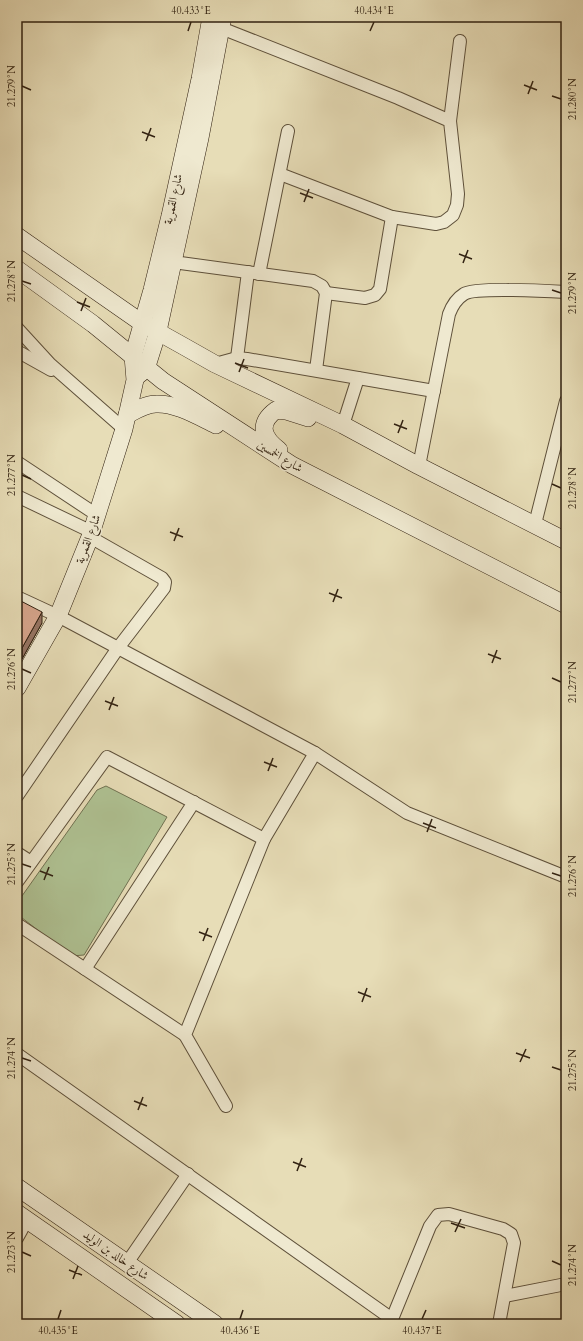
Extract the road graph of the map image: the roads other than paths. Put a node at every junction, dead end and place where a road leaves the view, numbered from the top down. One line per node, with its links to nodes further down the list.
1 (218, 21): 3 (street); 8 (street); 13 (street, شارع القمرية)
2 (460, 41): 3 (street)
3 (450, 121): 6 (street)
4 (288, 131): 5 (street)
5 (280, 174): 6 (street); 10 (street)
6 (392, 217): 12 (street)
7 (17, 236): 13 (street)
8 (174, 262): 10 (street); 15 (street)
9 (17, 269): 18 (street, شارع الخمسين)
10 (254, 273): 12 (street); 17 (street)
11 (566, 292): 23 (street)
12 (326, 293): 20 (street)
13 (142, 323): 15 (street); 18 (street, شارع القمرية)
14 (17, 328): 22 (street)
15 (158, 331): 18 (street); 19 (street)
16 (17, 351): 22 (street)
17 (237, 358): 19 (street); 20 (street)
18 (140, 361): 25 (street, شارع القمرية); 27 (street, شارع الخمسين)
19 (215, 364): 26 (street)
20 (316, 370): 21 (street)
21 (358, 378): 23 (street); 26 (street)
22 (68, 380): 25 (street)
23 (434, 390): 29 (street)
24 (566, 404): 33 (street)
25 (125, 422): 27 (street); 32 (street, شارع القمرية)
26 (350, 429): 29 (street); 30 (street)
27 (259, 444): 30 (street, شارع الخمسين)
28 (17, 462): 32 (street)
29 (418, 466): 33 (street)
30 (330, 485): 37 (street, شارع الخمسين)
31 (17, 496): 34 (street)
32 (97, 515): 34 (street, شارع القمرية)
33 (534, 524): 35 (street)
34 (91, 535): 38 (street, شارع القمرية); 39 (street)
35 (566, 541)
36 (17, 597): 38 (street)
37 (566, 605)
38 (58, 616): 39 (street); 40 (street, شارع القمرية)
39 (118, 648): 41 (street); 42 (street)
40 (17, 688)
41 (314, 753): 44 (street); 47 (street)
42 (17, 796)
43 (194, 802): 44 (street); 46 (street); 50 (street)
44 (264, 839): 51 (street)
45 (17, 853): 46 (street)
46 (31, 862): 48 (street)
47 (566, 877)
48 (17, 882)
49 (17, 924): 50 (street)
50 (85, 969): 51 (street)
51 (185, 1035): 53 (street)
52 (17, 1054): 54 (street)
53 (226, 1106)
54 (188, 1174): 58 (street); 61 (street)
55 (17, 1187): 58 (street, شارع خالد بن الوليد)
56 (22, 1216): 57 (street); 62 (street, شارع خالد بن الوليد)
57 (17, 1238)
58 (127, 1263): 63 (street, شارع خالد بن الوليد)
59 (566, 1284): 60 (street)
60 (505, 1296): 61 (street); 64 (street)
61 (391, 1321)
62 (177, 1324)
63 (215, 1324)
64 (499, 1324)

